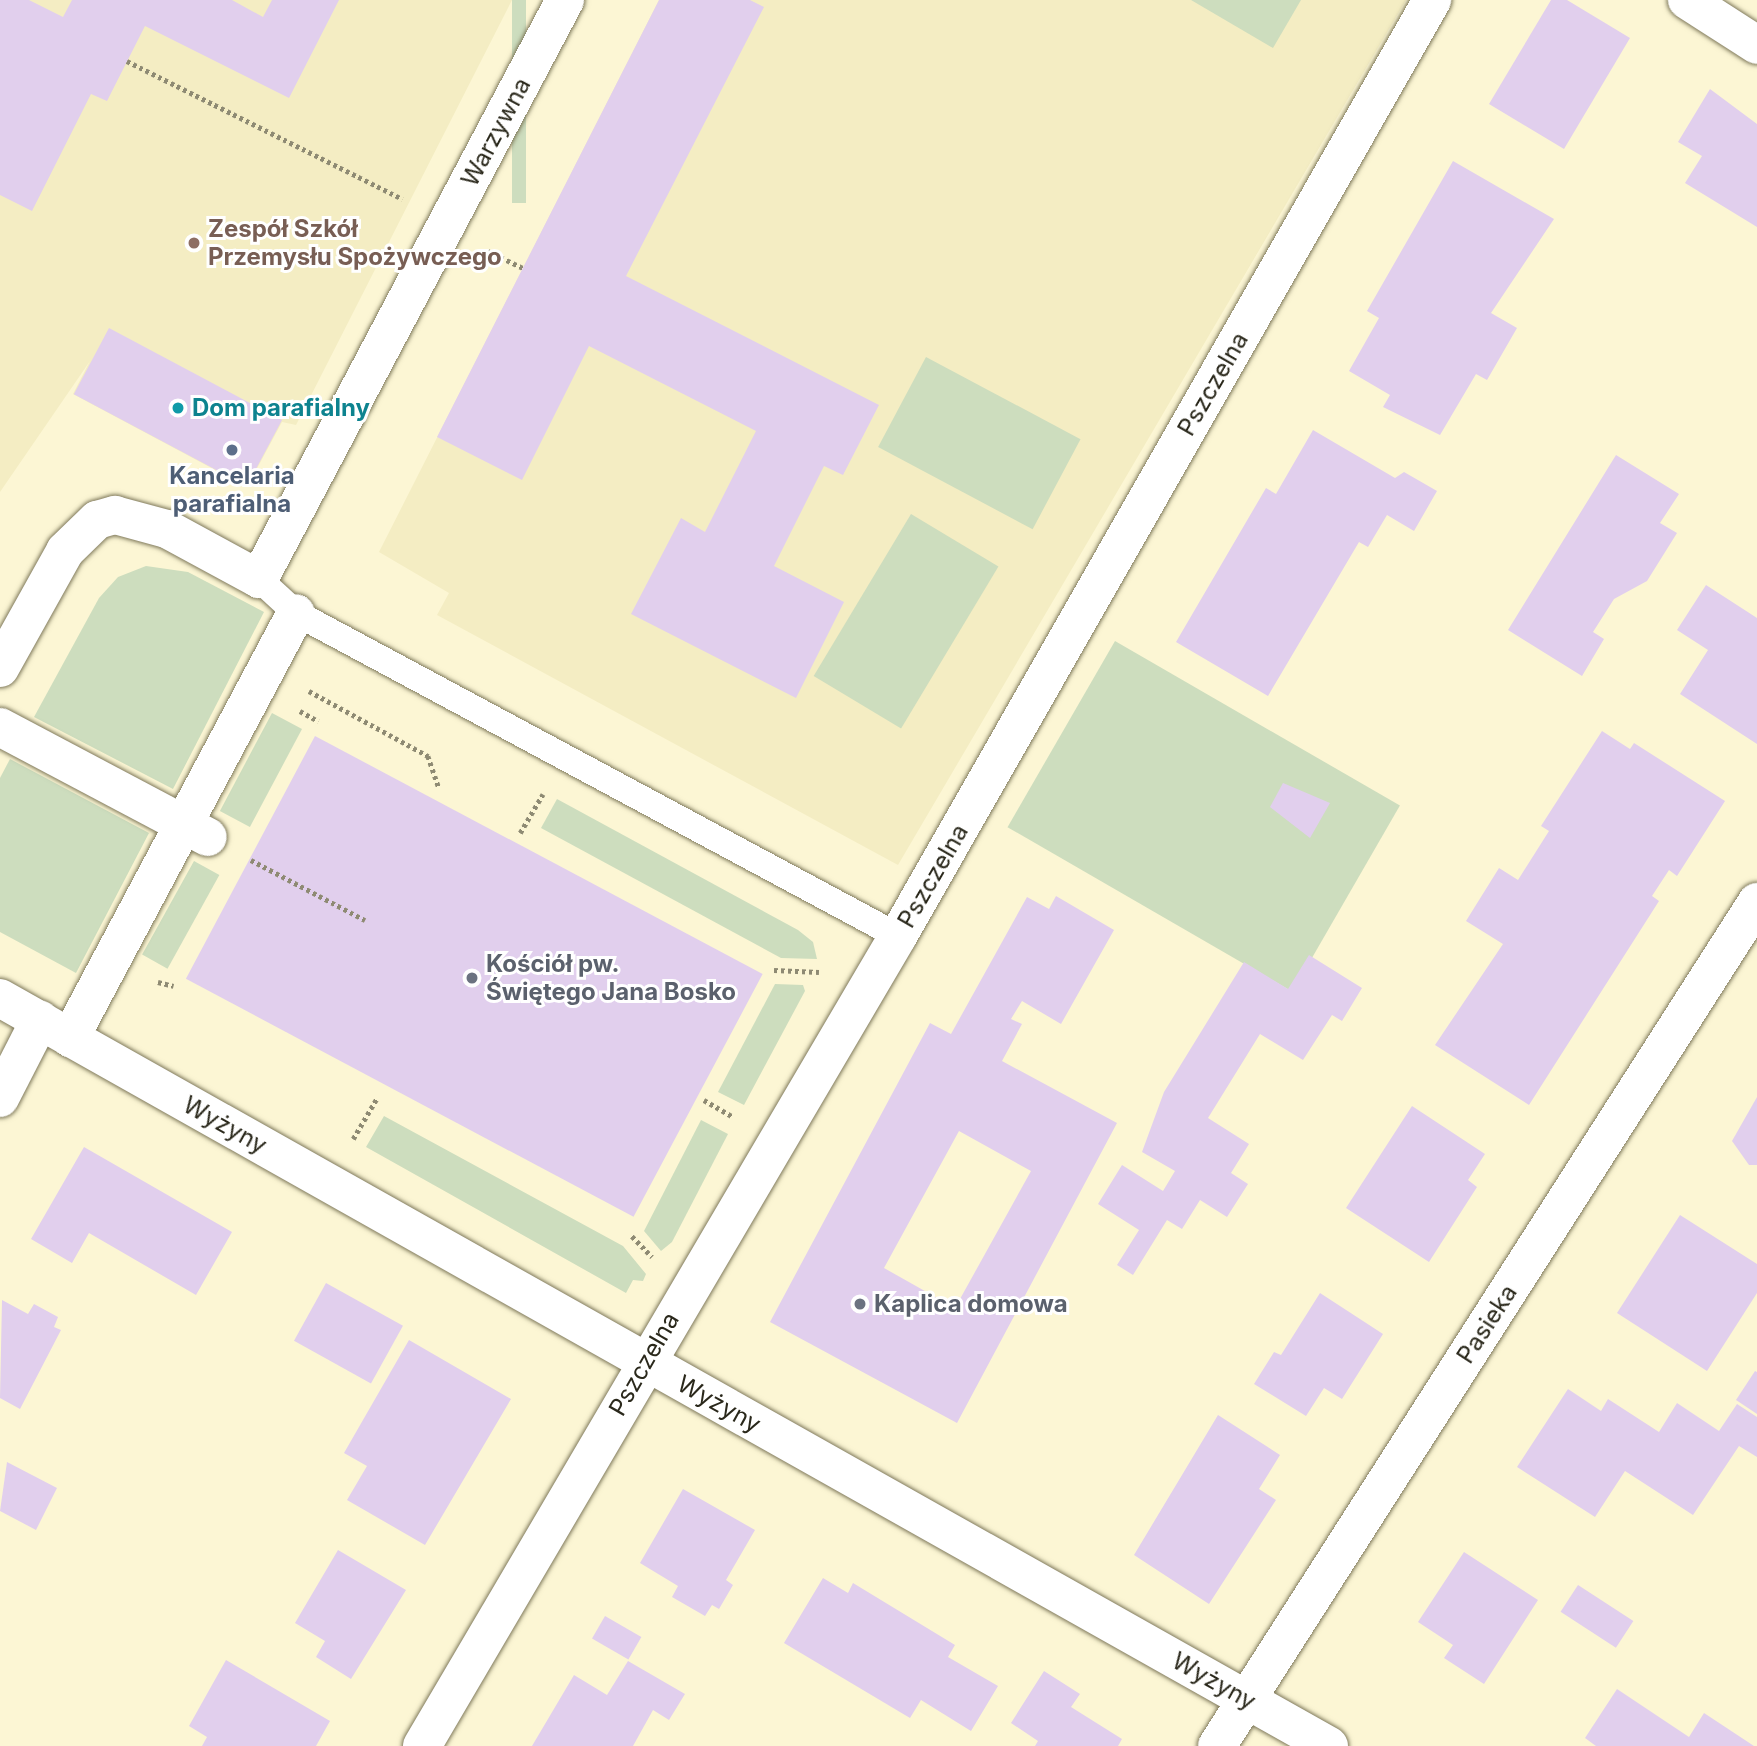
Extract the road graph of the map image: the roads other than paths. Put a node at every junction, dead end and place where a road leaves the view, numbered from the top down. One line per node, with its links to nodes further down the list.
1 (565, 0): 5 (street, Warzywna)
2 (1432, 0): 11 (street, Pszczelna)
3 (1687, 0): 4 (street)
4 (1757, 45)
5 (259, 579): 6 (lane); 7 (street)
6 (296, 613): 9 (street); 11 (lane)
7 (0, 668)
8 (0, 727): 9 (street)
9 (196, 831): 13 (street)
10 (1757, 902): 16 (street, Pasieka)
11 (898, 936): 15 (street, Pszczelna)
12 (0, 998): 13 (street, Wyżyny)
13 (55, 1029): 14 (street); 15 (street, Wyżyny)
14 (0, 1098)
15 (645, 1362): 16 (street, Wyżyny); 17 (street, Pszczelna)
16 (1247, 1700): 18 (street, Pasieka); 19 (street, Wyżyny)
17 (422, 1746)
18 (1217, 1746)
19 (1329, 1746)

